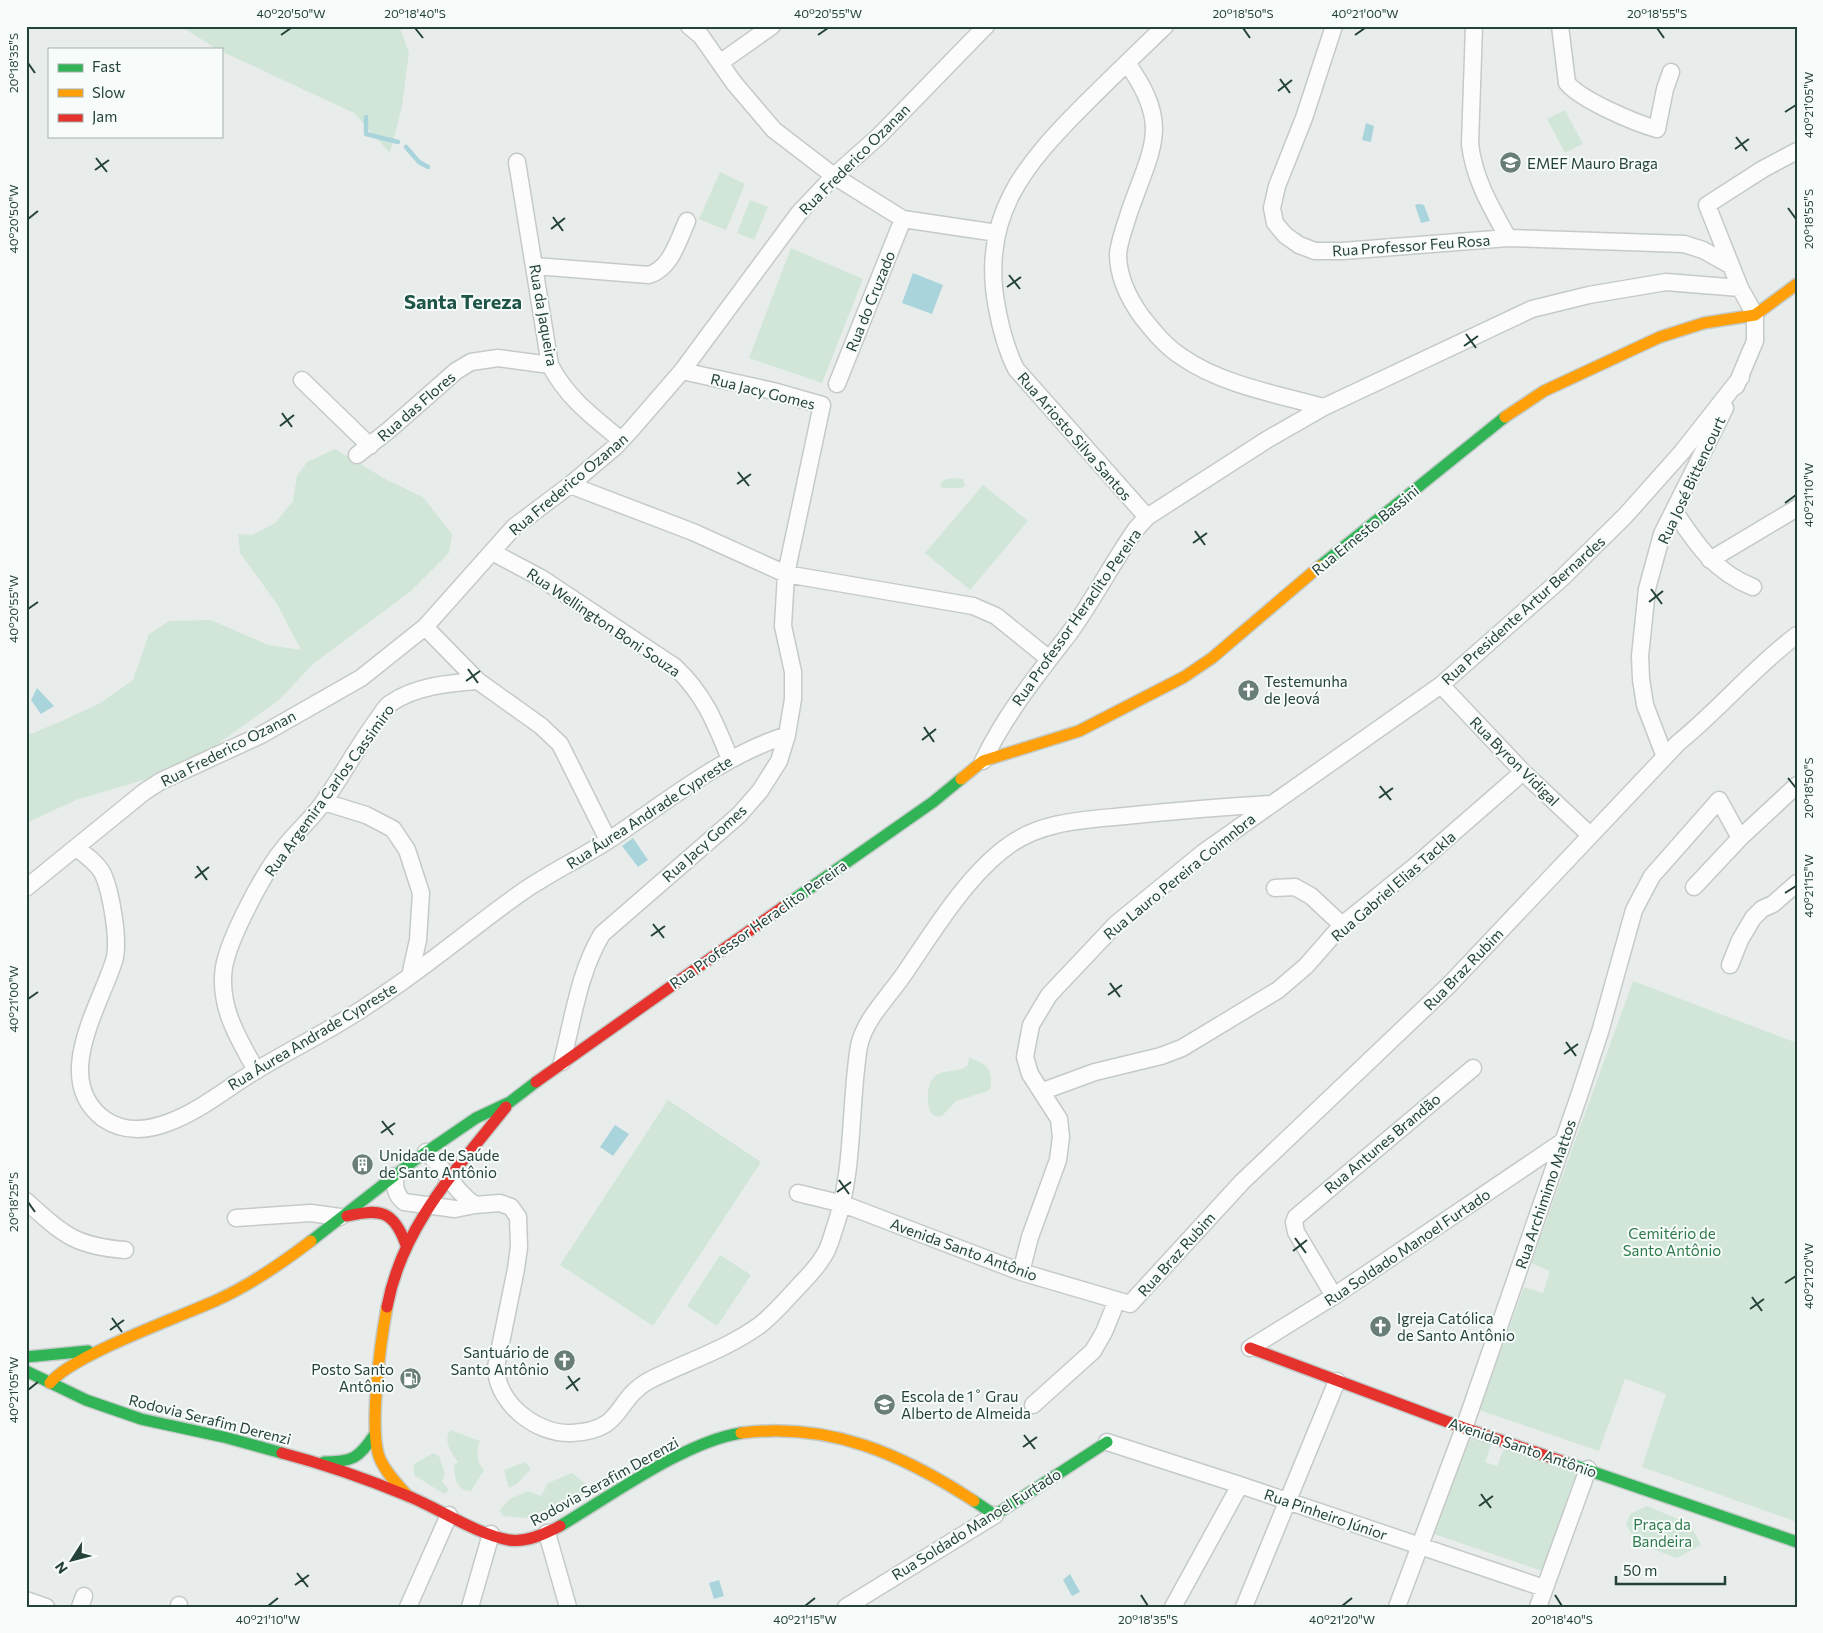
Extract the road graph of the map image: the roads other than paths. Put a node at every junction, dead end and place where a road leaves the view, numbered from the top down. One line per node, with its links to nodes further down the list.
1 (689, 26): 8 (street)
2 (772, 26): 8 (street)
3 (986, 26): 13 (street, Rua Frederico Ozanan)
4 (1165, 26): 9 (street, Rua Ariosto Silva Santos)
5 (1334, 26): 17 (street, Rua Professor Feu Rosa)
6 (1474, 26): 17 (street)
7 (1560, 26): 10 (street)
8 (721, 62): 13 (street)
9 (1127, 63): 16 (street, Rua Ariosto Silva Santos); 28 (street)
10 (1671, 72)
11 (1797, 151): 18 (street)
12 (516, 162): 19 (street, Rua da Jaqueira)
13 (834, 176): 14 (street); 24 (street, Rua Frederico Ozanan)
14 (903, 219): 16 (street); 27 (street, Rua do Cruzado)
15 (687, 221): 19 (street)
16 (997, 233): 33 (street, Rua Ariosto Silva Santos)
17 (1508, 238): 18 (street, Rua Professor Feu Rosa)
18 (1730, 264): 21 (street)
19 (535, 266): 23 (street, Rua da Jaqueira)
20 (1797, 284): 22 (main road)
21 (1740, 288): 22 (street); 28 (street, Rua Professor Heraclito Pereira)
22 (1755, 315): 25 (street, Rua José Bittencourt); 46 (main road, Rua Ernesto Bassini)
23 (550, 365): 26 (street, Rua das Flores); 29 (street, Rua da Jaqueira)
24 (682, 371): 29 (street, Rua Frederico Ozanan); 36 (street, Rua Jacy Gomes)
25 (1741, 377): 32 (street, Rua José Bittencourt); 42 (street, Rua Presidente Artur Bernardes)
26 (302, 380)
27 (837, 384)
28 (1324, 407): 33 (street, Rua Professor Heraclito Pereira)
29 (621, 440): 30 (street, Rua Frederico Ozanan)
30 (570, 485): 34 (street, Rua Frederico Ozanan); 36 (street)
31 (1797, 508): 35 (street)
32 (1675, 512): 35 (street); 44 (street, Rua José Bittencourt)
33 (1147, 517): 40 (street, Rua Professor Heraclito Pereira)
34 (492, 552): 38 (street, Rua Frederico Ozanan); 45 (street, Rua Wellington Boni Souza)
35 (1710, 560): 37 (street)
36 (786, 574): 40 (street); 43 (street, Rua Jacy Gomes)
37 (1754, 587)
38 (425, 627): 41 (street); 54 (street, Rua Frederico Ozanan)
39 (1797, 635): 44 (street, Rua Braz Rubim)
40 (1048, 658): 46 (street, Rua Professor Heraclito Pereira)
41 (478, 681): 49 (street, Rua Argemira Carlos Cassimiro); 53 (street)
42 (1441, 685): 47 (street, Rua Byron Vidigal); 50 (street, Rua Presidente Artur Bernardes)
43 (787, 735): 45 (street, Rua Áurea Andrade Cypreste); 62 (street, Rua Jacy Gomes)
44 (1664, 757): 51 (street, Rua Braz Rubim)
45 (730, 759): 53 (street, Rua Áurea Andrade Cypreste)
46 (983, 761): 62 (main road, Rua Professor Heraclito Pereira)
47 (1524, 772): 51 (street, Rua Byron Vidigal); 59 (street, Rua Gabriel Elias Tackla)
48 (1797, 785): 52 (street)
49 (324, 802): 61 (street); 64 (street, Rua Argemira Carlos Cassimiro)
50 (1270, 804): 65 (street, Rua Lauro Pereira Coimnbra); 74 (street)
51 (1590, 835): 82 (street, Rua Braz Rubim)
52 (1740, 838): 57 (street); 67 (street, Rua Archimimo Mattos)
53 (608, 840): 61 (street, Rua Áurea Andrade Cypreste)
54 (76, 848): 55 (street, Rua Frederico Ozanan); 64 (street, Rua Áurea Andrade Cypreste)
55 (30, 880)
56 (1797, 883): 60 (street)
57 (1694, 887)
58 (1275, 888): 59 (street)
59 (1342, 925): 65 (street, Rua Gabriel Elias Tackla)
60 (1730, 965)
61 (410, 976): 64 (street, Rua Áurea Andrade Cypreste)
62 (562, 1062): 66 (main road, Rua Professor Heraclito Pereira)
63 (1473, 1068): 81 (street, Rua Antunes Brandão)
64 (256, 1070)
65 (1043, 1091): 80 (street, Rua Lauro Pereira Coimnbra)
66 (510, 1102): 68 (main road, Rua Professor Heraclito Pereira); 70 (main road)
67 (1562, 1142): 81 (street, Rua Soldado Manoel Furtado); 90 (street, Rua Archimimo Mattos)
68 (426, 1152): 69 (main road, Rua Professor Heraclito Pereira); 70 (street)
69 (395, 1176): 75 (street); 76 (main road, Rua Professor Heraclito Pereira)
70 (449, 1177): 73 (street); 75 (main road)
71 (798, 1193): 74 (street, Avenida Santo Antônio)
72 (26, 1201): 79 (street)
73 (475, 1204): 74 (street); 75 (street)
74 (844, 1204): 80 (street, Avenida Santo Antônio)
75 (429, 1206): 78 (main road)
76 (340, 1217): 77 (street); 78 (main road); 84 (main road, Rua Professor Heraclito Pereira)
77 (236, 1218)
78 (406, 1245): 91 (main road)
79 (124, 1250)
80 (1021, 1272): 82 (street, Avenida Santo Antônio)
81 (1334, 1296): 83 (street, Rua Soldado Manoel Furtado)
82 (1124, 1302): 89 (street, Rua Braz Rubim)
83 (1250, 1348): 87 (main road, Avenida Santo Antônio)
84 (106, 1349): 85 (main road); 88 (main road)
85 (26, 1357)
86 (26, 1372): 88 (main road, Rodovia Serafim Derenzi)
87 (1337, 1381): 90 (main road, Avenida Santo Antônio); 97 (street)
88 (50, 1383): 93 (main road, Rodovia Serafim Derenzi)
89 (1034, 1405)
90 (1464, 1428): 94 (main road, Avenida Santo Antônio); 103 (street, Rua Archimimo Mattos)
91 (375, 1434): 93 (main road); 96 (main road)
92 (1107, 1442): 95 (street, Rua Pinheiro Júnior); 99 (main road, Rua Soldado Manoel Furtado)
93 (316, 1462): 96 (main road, Rodovia Serafim Derenzi)
94 (1588, 1469): 102 (main road, Avenida Santo Antônio); 104 (street)
95 (1240, 1485): 97 (street, Rua Pinheiro Júnior); 111 (street)
96 (408, 1496): 98 (main road, Rodovia Serafim Derenzi)
97 (1290, 1501): 103 (street, Rua Pinheiro Júnior); 112 (street)
98 (449, 1515): 101 (main road, Rodovia Serafim Derenzi); 107 (street)
99 (995, 1515): 100 (main road, Rodovia Serafim Derenzi); 110 (street, Rua Soldado Manoel Furtado)
100 (547, 1533): 101 (main road, Rodovia Serafim Derenzi); 109 (street)
101 (491, 1534): 108 (street)
102 (1797, 1542)
103 (1418, 1547): 104 (street, Rua Pinheiro Júnior); 113 (street, Rua Archimimo Mattos)
104 (1544, 1588): 114 (street)
105 (26, 1600): 106 (street)
106 (46, 1607)
107 (408, 1607)
108 (470, 1607)
109 (568, 1607)
110 (846, 1607)
111 (1173, 1607)
112 (1244, 1607)
113 (1397, 1607)
114 (1538, 1607)

